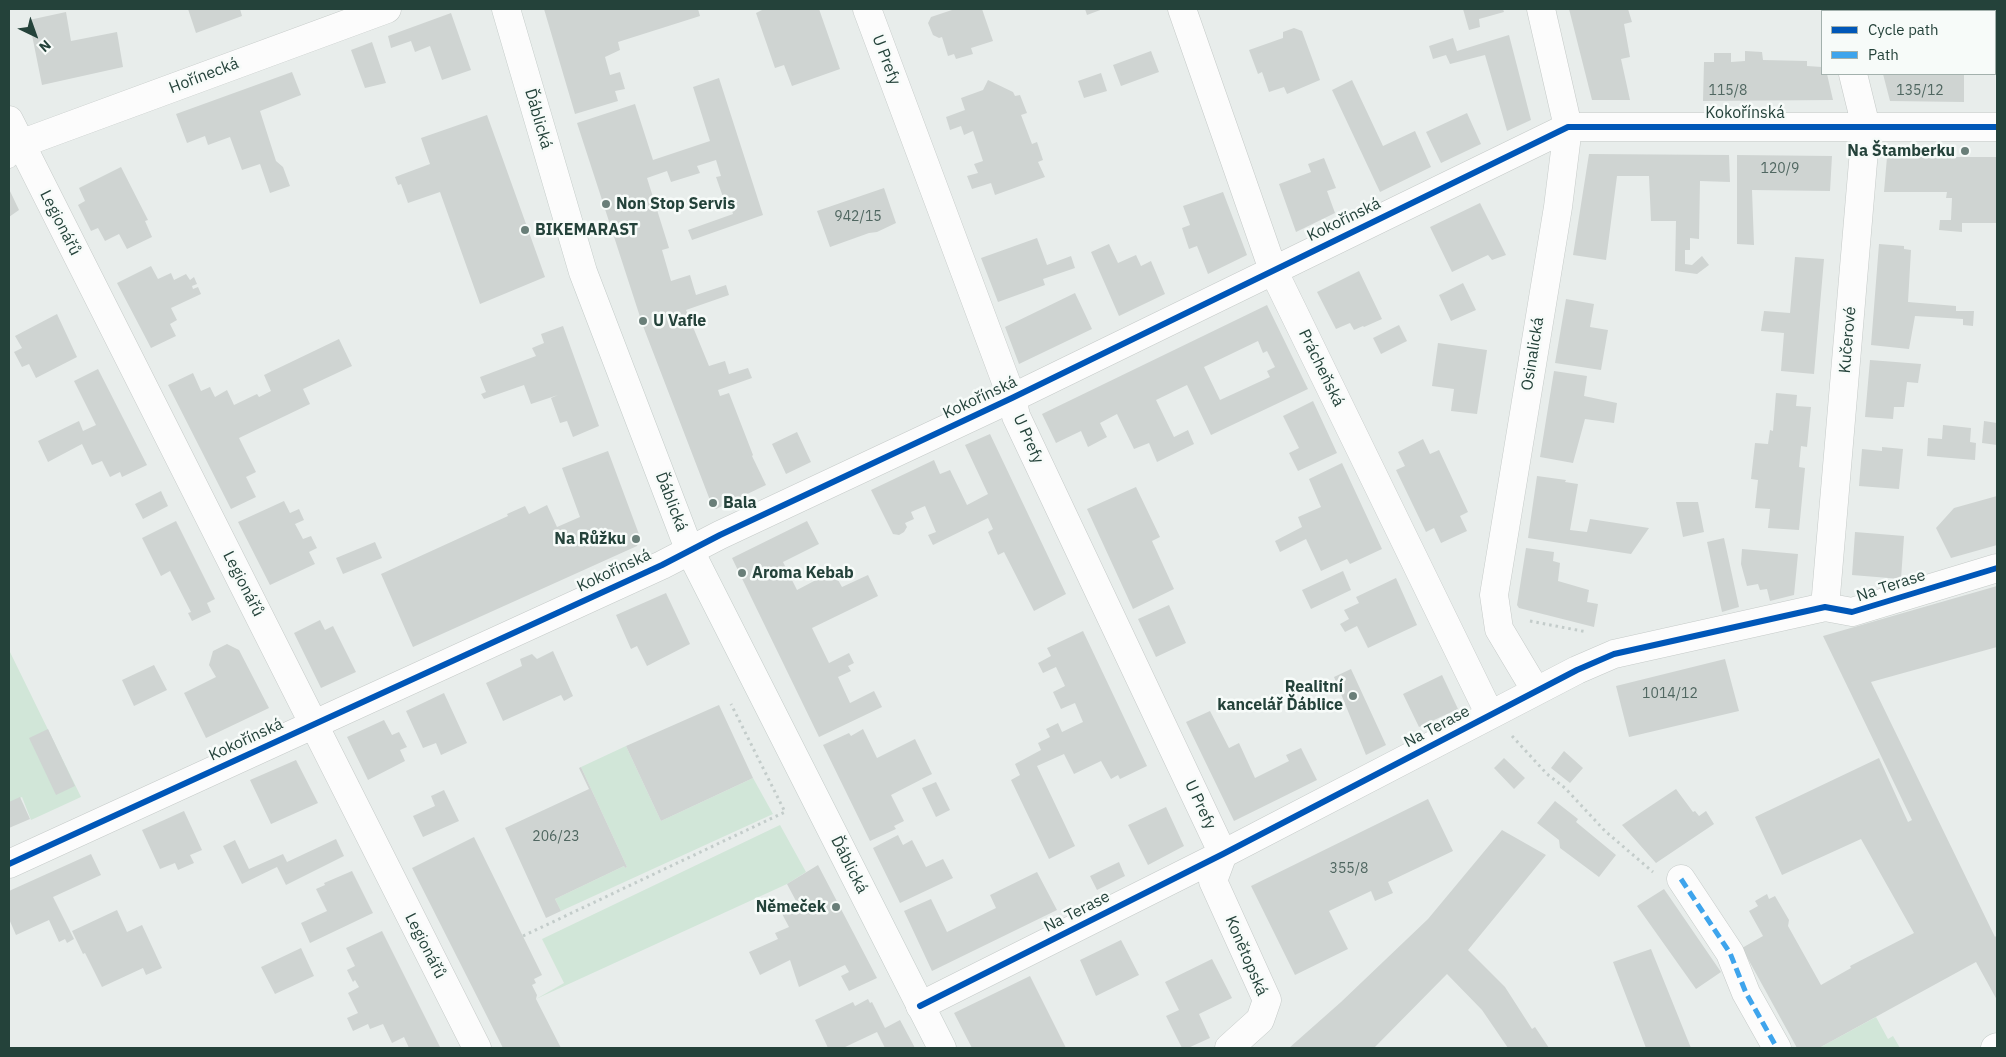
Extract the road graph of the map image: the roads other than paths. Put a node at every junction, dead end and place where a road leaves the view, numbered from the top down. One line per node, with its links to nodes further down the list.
1 (387, 9): 11 (street, Hořínecká)
2 (506, 9): 14 (street, Ďáblická)
3 (867, 9): 13 (street, U Prefy)
4 (1182, 9): 12 (street, Prácheňská)
5 (1542, 9): 9 (street, Osinalická)
6 (1854, 75): 8 (street, Kučerové)
7 (9, 120): 11 (street, Legionářů)
8 (1866, 126): 9 (street, Kokořínská); 10 (street, Kokořínská); 16 (street, Kučerové)
9 (1568, 127): 12 (street, Kokořínská); 17 (street, Osinalická)
10 (1997, 127)
11 (15, 152): 19 (street, Legionářů)
12 (1273, 270): 13 (street, Kokořínská); 18 (street, Prácheňská)
13 (1012, 398): 14 (street, Kokořínská); 20 (street, U Prefy)
14 (689, 549): 19 (street, Kokořínská); 23 (street, Ďáblická)
15 (1997, 568): 16 (street, Na Terase)
16 (1824, 607): 17 (street, Na Terase)
17 (1536, 691): 18 (street, Na Terase)
18 (1490, 716): 20 (street, Na Terase)
19 (314, 724): 21 (street, Kokořínská); 24 (street, Legionářů)
20 (1223, 854): 23 (street, Na Terase); 26 (street, Konětopská)
21 (9, 864)
22 (1682, 879): 27 (street)
23 (920, 1006): 25 (street, Ďáblická)
24 (477, 1048)
25 (942, 1048)
26 (1228, 1048)
27 (1778, 1048)

